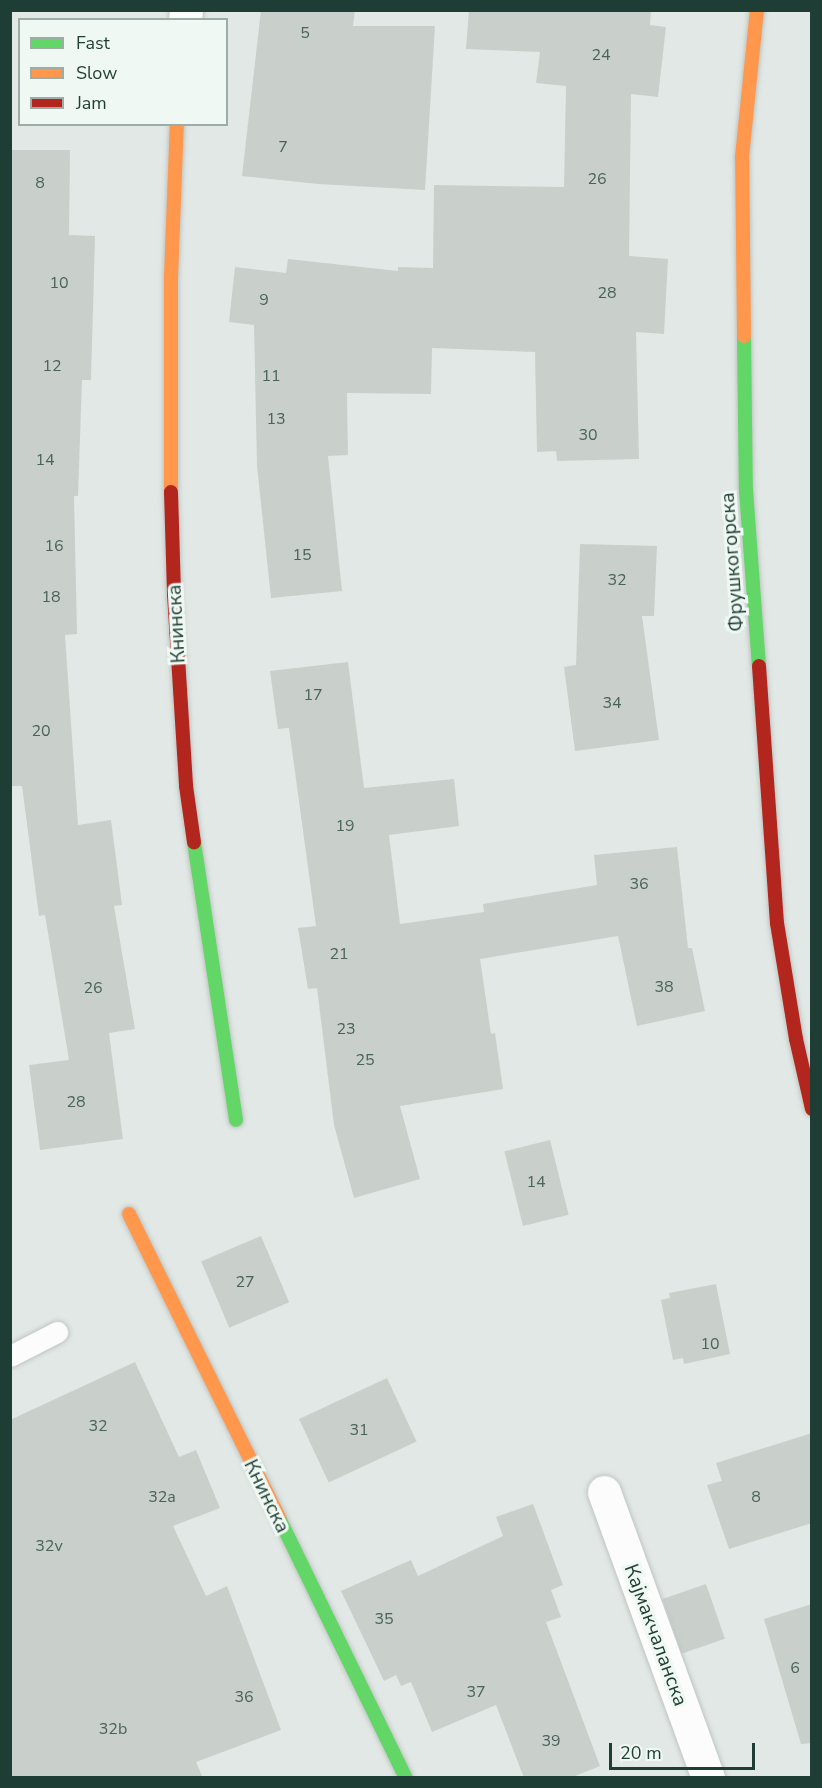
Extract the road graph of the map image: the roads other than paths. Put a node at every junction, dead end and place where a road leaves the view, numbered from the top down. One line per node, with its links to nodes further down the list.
1 (757, 10): 3 (street, Фрушкогорска)
2 (177, 126): 4 (street, Книнска)
3 (812, 1109)
4 (236, 1120)
5 (129, 1214): 9 (street, Книнска)
6 (57, 1332): 7 (lane)
7 (10, 1356)
8 (604, 1492): 10 (street, Кајмакчаланска)
9 (406, 1778)
10 (708, 1778)

